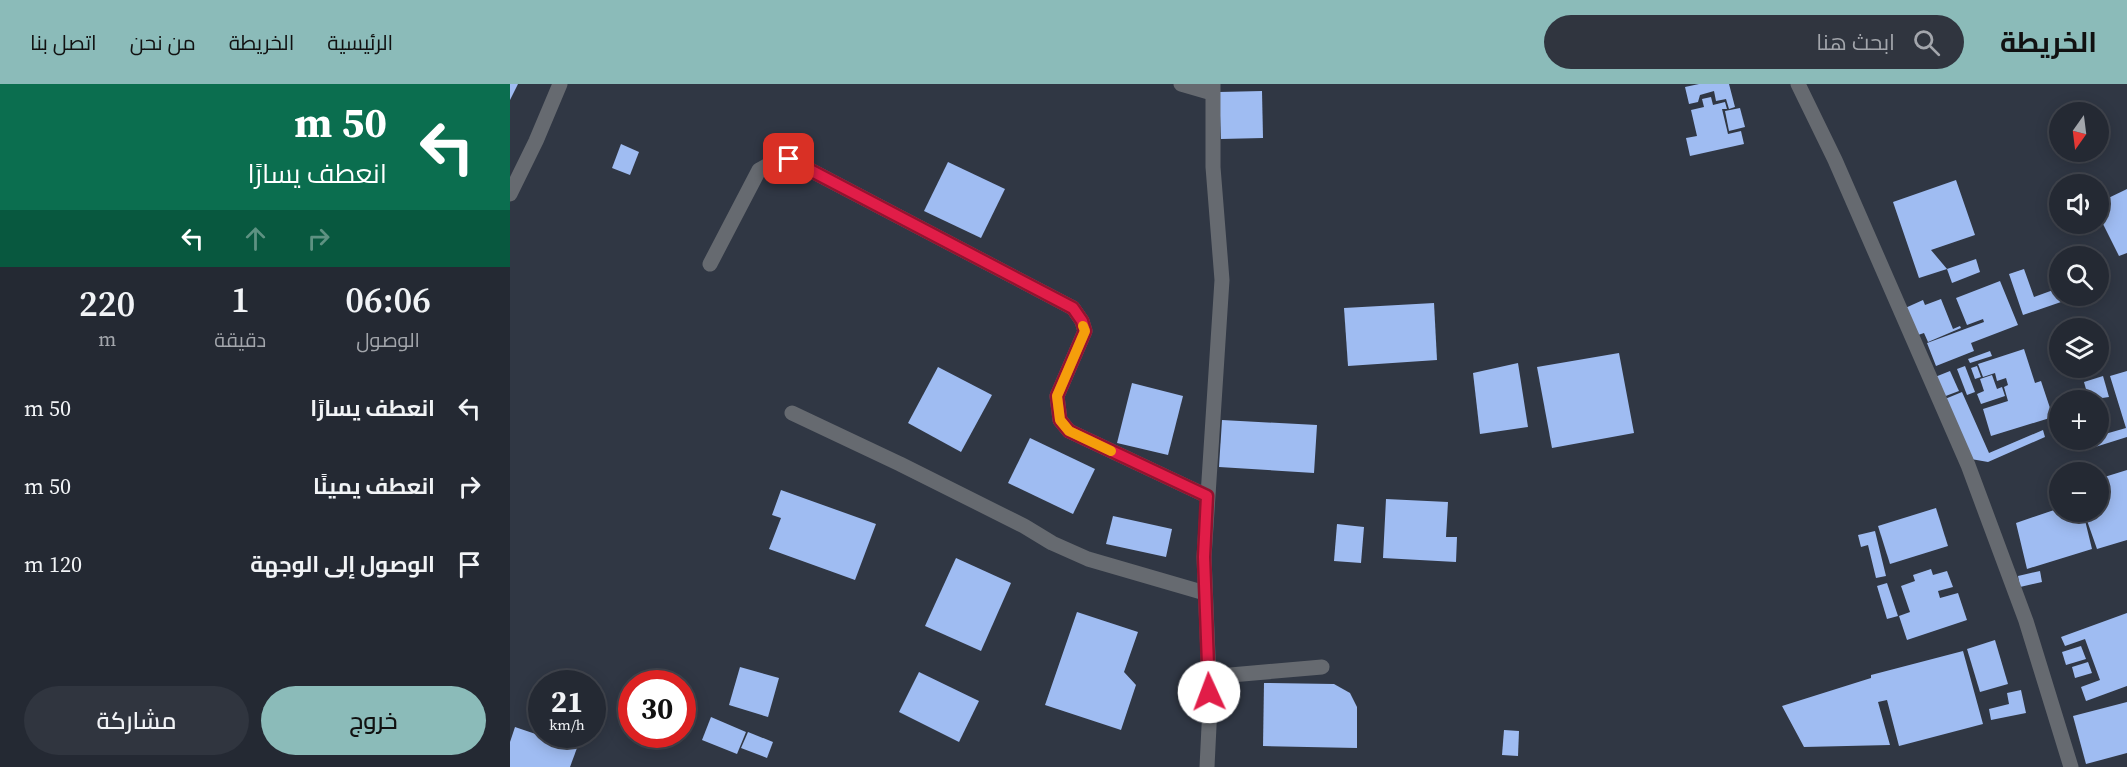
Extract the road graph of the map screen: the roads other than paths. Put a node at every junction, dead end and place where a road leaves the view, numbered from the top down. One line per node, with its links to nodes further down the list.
1 (560, 84): 5 (street)
2 (1181, 84): 4 (street)
3 (1798, 84): 13 (street)
4 (1212, 88): 8 (street)
5 (510, 194)
6 (710, 264): 8 (street)
7 (792, 413): 9 (street)
8 (1207, 496): 9 (street)
9 (1205, 592): 11 (street)
10 (1322, 667): 11 (street)
11 (1208, 677): 12 (street)
12 (1207, 767)
13 (2072, 767)

